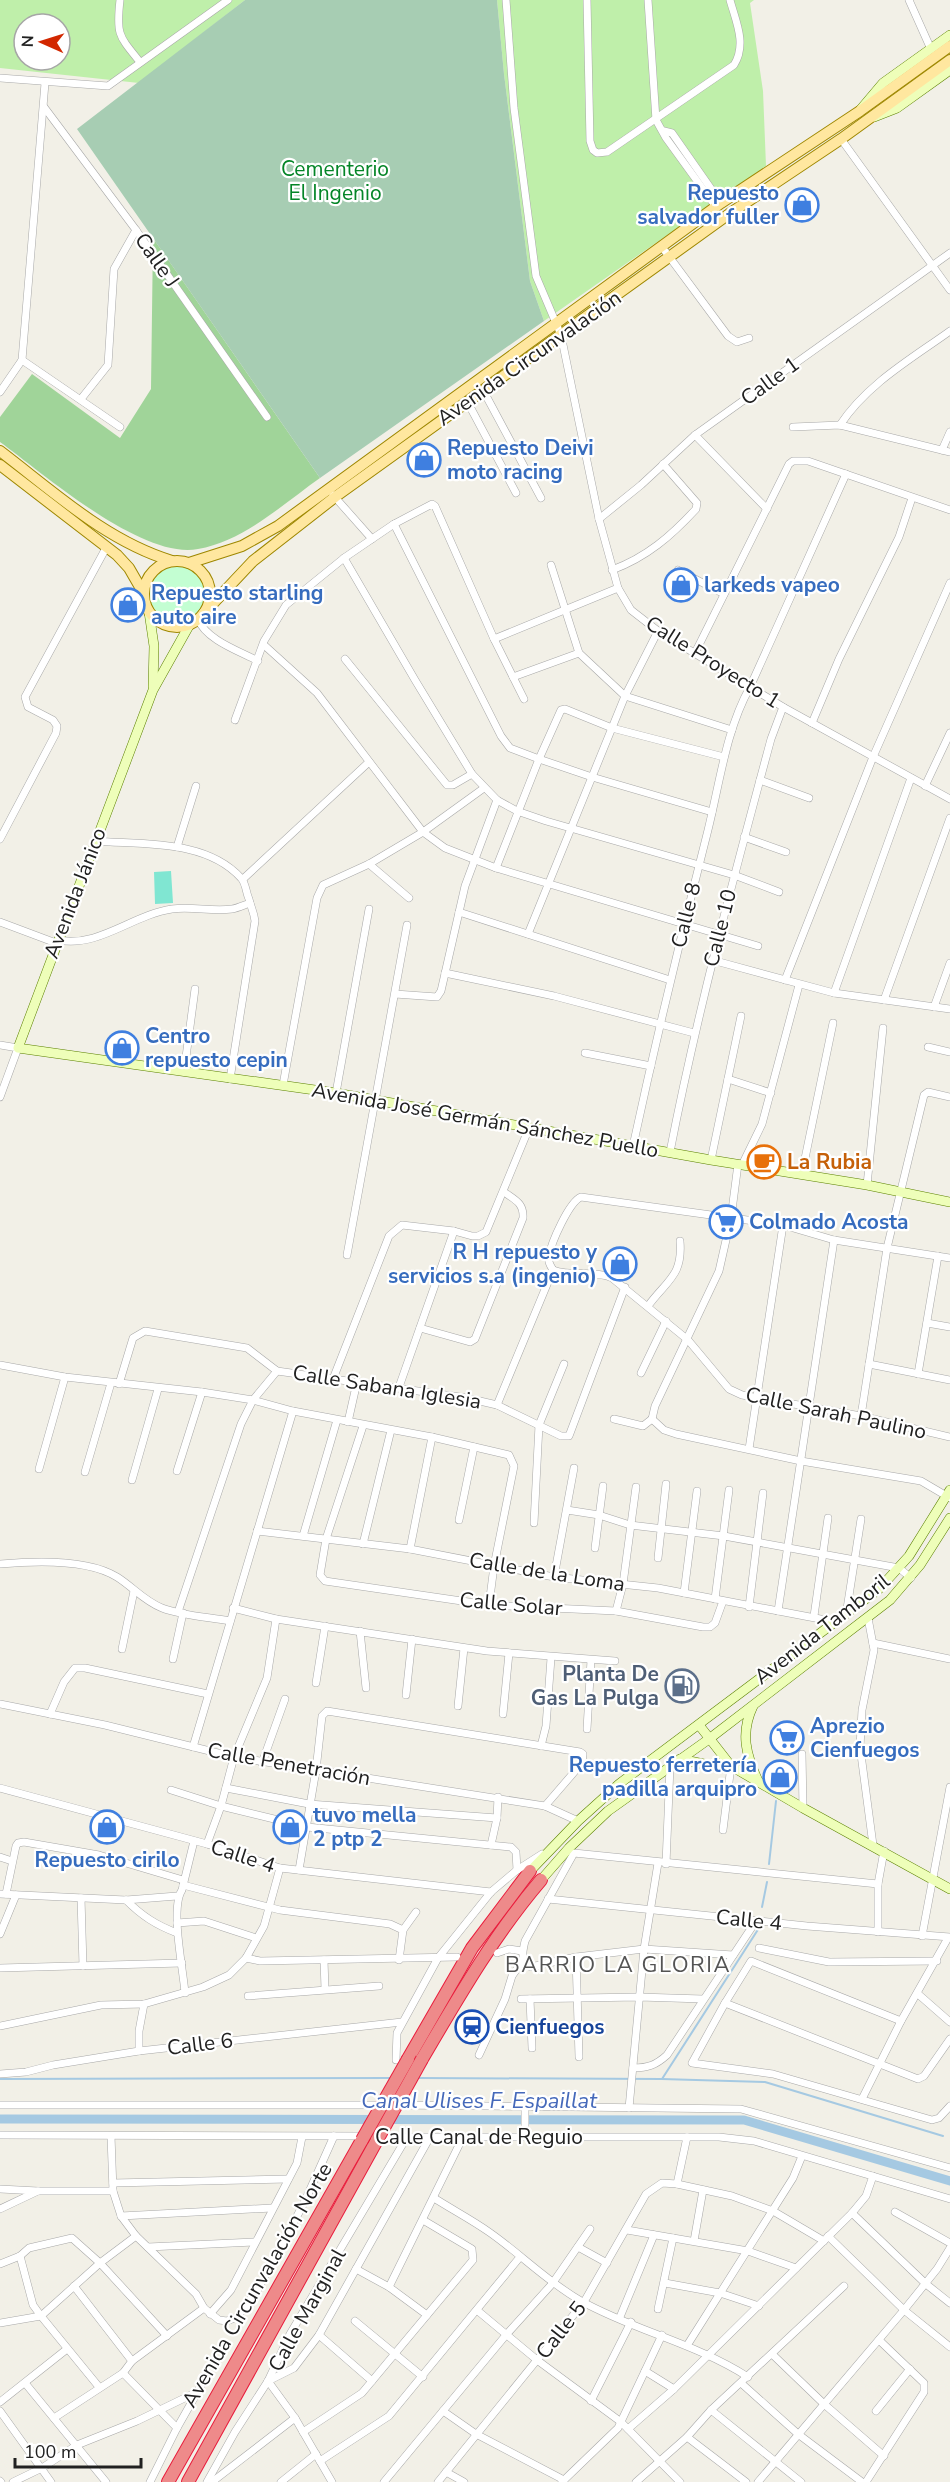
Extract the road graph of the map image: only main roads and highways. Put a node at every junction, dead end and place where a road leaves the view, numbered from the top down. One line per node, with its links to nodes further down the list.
1 (950, 35): 5 (main road, Avenida Circunvalación)
2 (950, 46): 5 (main road, Avenida Circunvalación)
3 (950, 60): 6 (main road, Avenida Circunvalación)
4 (950, 70): 6 (main road, Avenida Circunvalación)
5 (860, 111): 7 (main road, Avenida Circunvalación)
6 (868, 119): 7 (main road, Avenida Circunvalación)
7 (558, 330): 10 (main road, Avenida Circunvalación); 10 (main road, Avenida Circunvalación)
8 (0, 451): 11 (main road)
9 (0, 465): 13 (main road)
10 (332, 494): 12 (main road, Avenida Circunvalación); 15 (main road, Avenida Circunvalación)
11 (172, 561): 12 (main road); 13 (main road)
12 (189, 563): 15 (main road)
13 (144, 594): 14 (main road)
14 (149, 612): 15 (main road); 16 (main road, Avenida Jánico)
15 (197, 619): 16 (main road, Avenida Jánico)
16 (153, 690): 17 (main road, Avenida Jánico)
17 (18, 1048): 18 (main road, Avenida José Germán Sánchez Puello)
18 (950, 1202)
19 (949, 1494): 22 (main road, Avenida Tamboril)
20 (950, 1518): 21 (main road, Avenida Tamboril)
21 (754, 1703): 23 (main road, Avenida Tamboril); 26 (main road)
22 (699, 1725): 23 (main road); 27 (main road, Avenida Tamboril)
23 (709, 1738): 24 (main road, Avenida Tamboril); 25 (main road)
24 (680, 1759): 25 (main road); 28 (main road, Avenida Tamboril)
25 (731, 1766): 26 (main road)
26 (758, 1781): 29 (main road)
27 (524, 1870): 30 (highway, Avenida Circunvalación Norte, bridge)
28 (541, 1880): 31 (highway, Avenida Circunvalación Norte, bridge)
29 (950, 1889)
30 (168, 2482)
31 (188, 2482)

